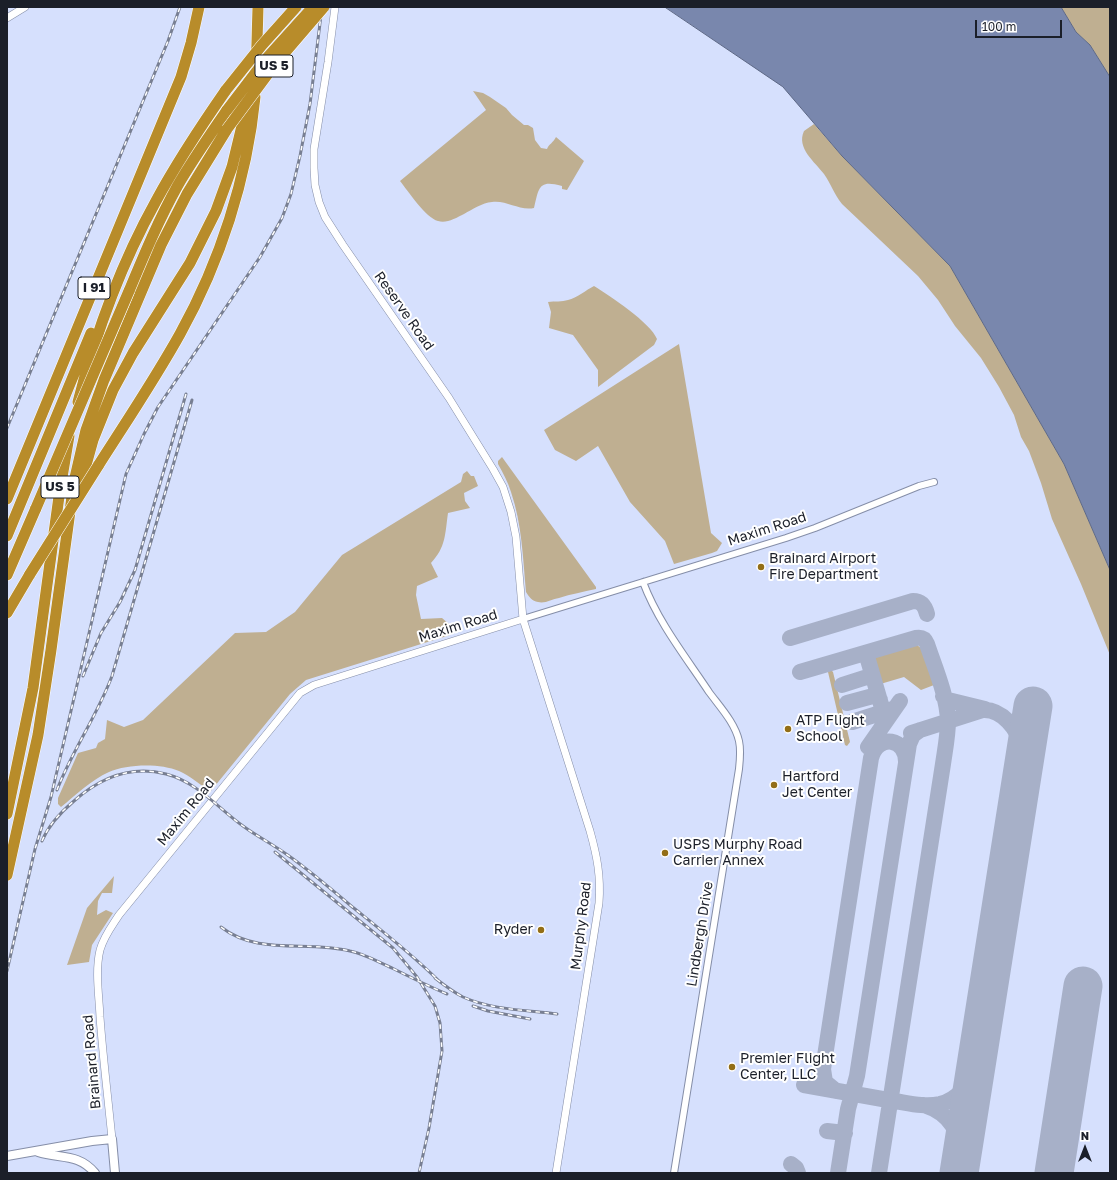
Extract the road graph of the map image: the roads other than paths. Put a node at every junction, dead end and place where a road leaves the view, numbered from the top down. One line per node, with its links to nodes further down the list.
1 (24, 7): 8 (street)
2 (199, 7): 12 (highway, I 91)
3 (258, 7): 9 (highway, bridge)
4 (296, 7): 10 (highway, US 5, bridge)
5 (313, 7): 14 (highway, bridge)
6 (324, 7): 15 (highway, US 5, bridge)
7 (335, 7): 18 (street, Reserve Road)
8 (7, 18)
9 (256, 86): 15 (highway, bridge); 17 (highway, bridge)
10 (170, 176): 13 (highway); 19 (highway, US 5)
11 (934, 482): 16 (street, Maxim Road)
12 (7, 499)
13 (7, 536)
14 (7, 575)
15 (61, 576): 20 (highway, US 5)
16 (643, 582): 18 (street, Maxim Road); 28 (street, Lindbergh Drive)
17 (7, 613)
18 (523, 620): 21 (street, Maxim Road); 27 (street, Murphy Road)
19 (7, 814)
20 (7, 875)
21 (100, 950): 22 (street, Brainard Road)
22 (112, 1139): 23 (main road); 26 (main road, Brainard Road)
23 (35, 1151): 24 (main road); 25 (main road)
24 (7, 1156)
25 (95, 1173)
26 (115, 1173)
27 (556, 1173)
28 (674, 1173)

